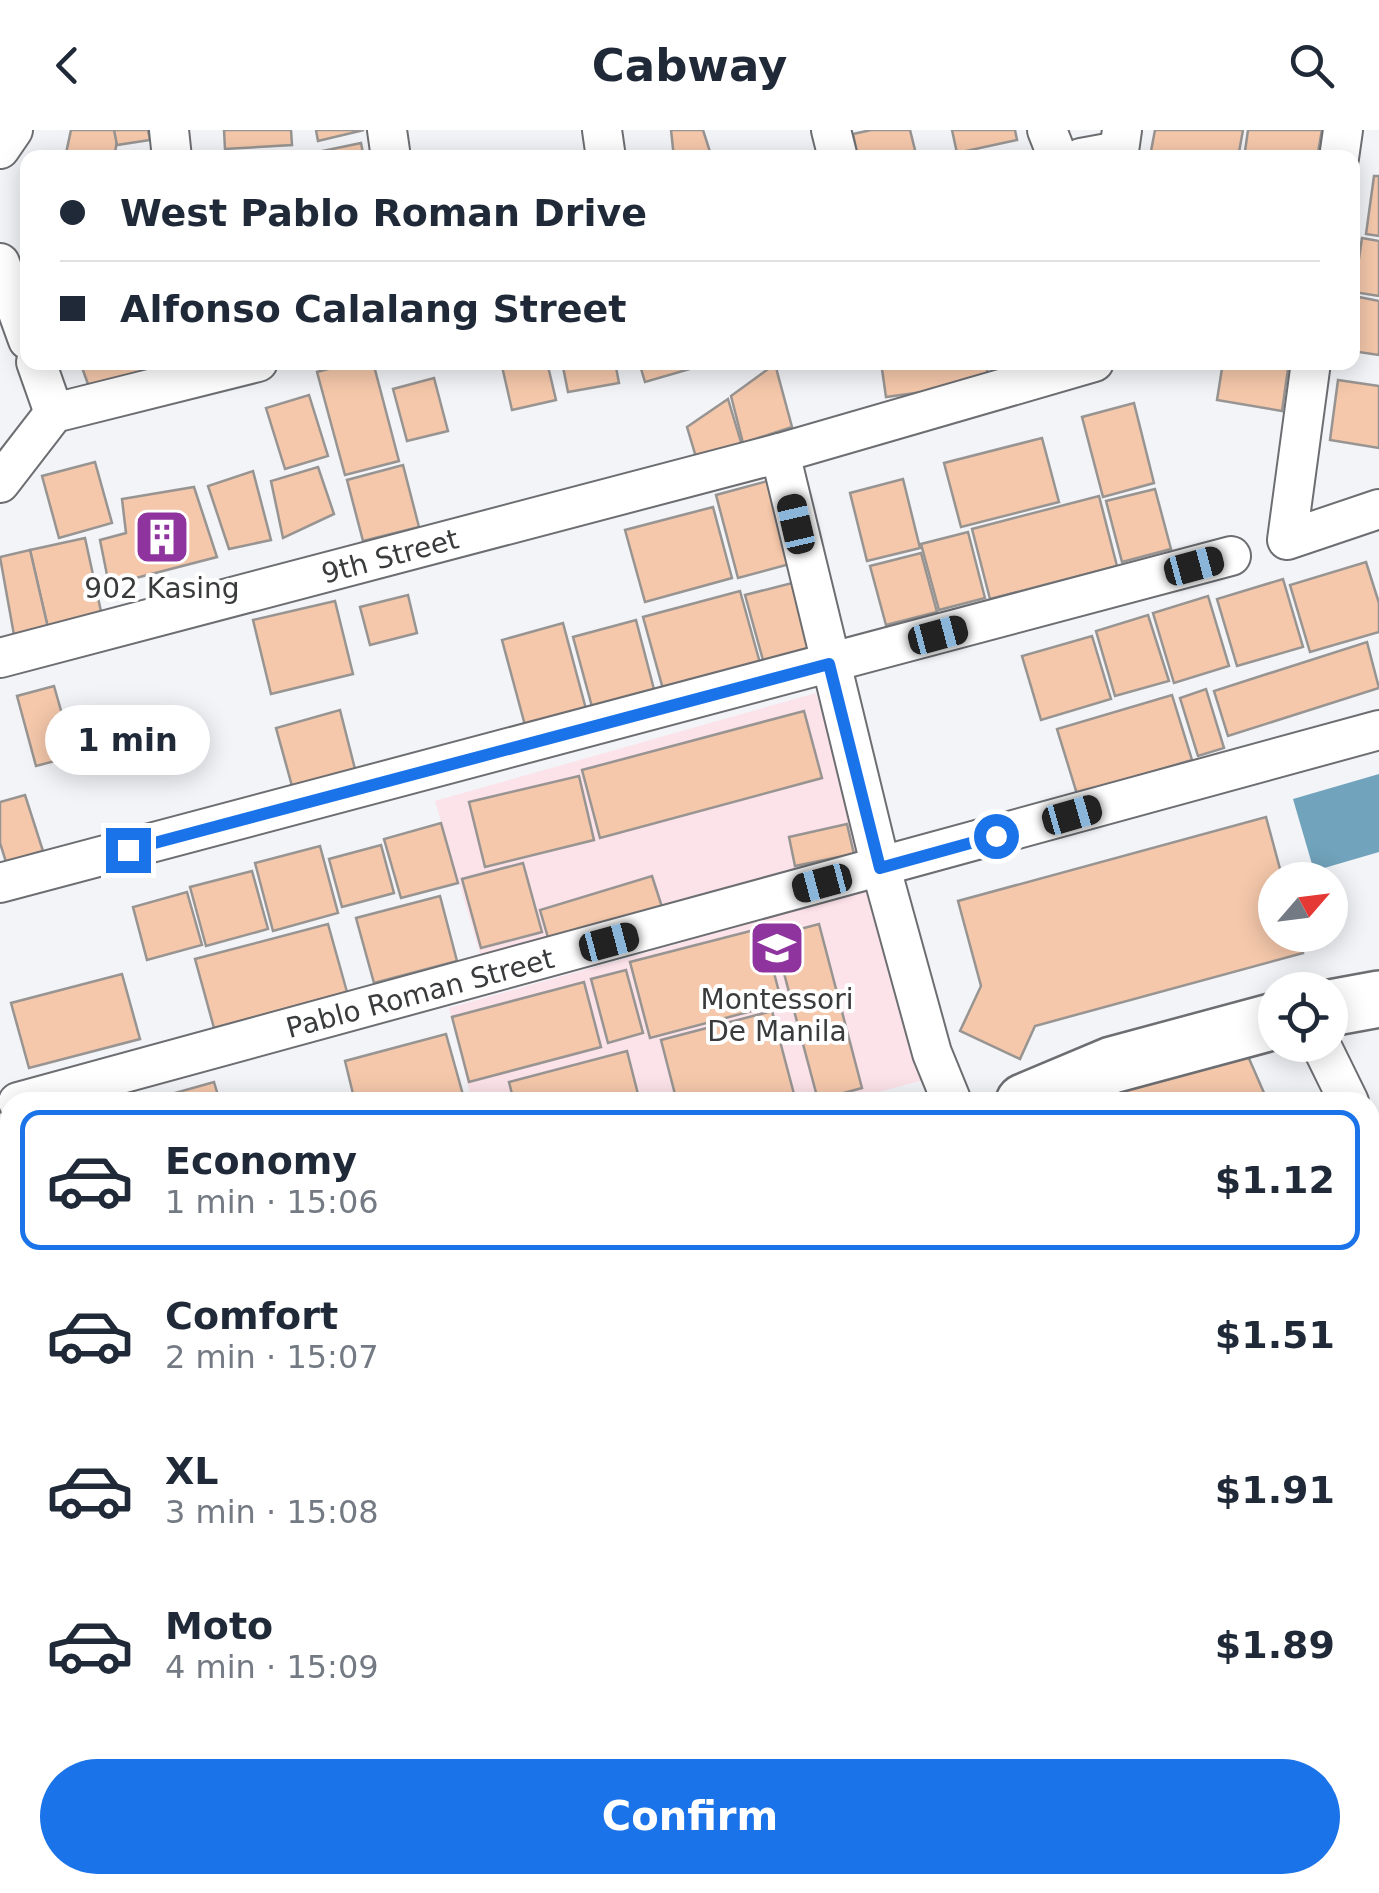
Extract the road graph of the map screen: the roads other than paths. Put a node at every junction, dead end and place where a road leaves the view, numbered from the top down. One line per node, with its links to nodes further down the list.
1 (12, 130): 2 (street)
2 (0, 149)
3 (0, 263): 4 (street)
4 (20, 318)
5 (39, 370): 9 (street)
6 (197, 370): 9 (street)
7 (1067, 370): 10 (street, 9th Street)
8 (1310, 370): 12 (street)
9 (54, 413): 11 (street)
10 (780, 454): 14 (street, 9th Street); 15 (street)
11 (0, 482)
12 (1379, 509)
13 (1230, 556): 15 (street)
14 (0, 658)
15 (829, 664): 17 (street); 18 (street)
16 (1379, 730): 17 (street, Pablo Roman Street)
17 (880, 868): 23 (street, Pablo Roman Street); 24 (street)
18 (0, 883)
19 (1379, 1000): 20 (street)
20 (1348, 1005)
21 (1258, 1027): 25 (street)
22 (1329, 1062): 26 (street)
23 (55, 1092)
24 (948, 1092)
25 (1059, 1092)
26 (1344, 1092)

